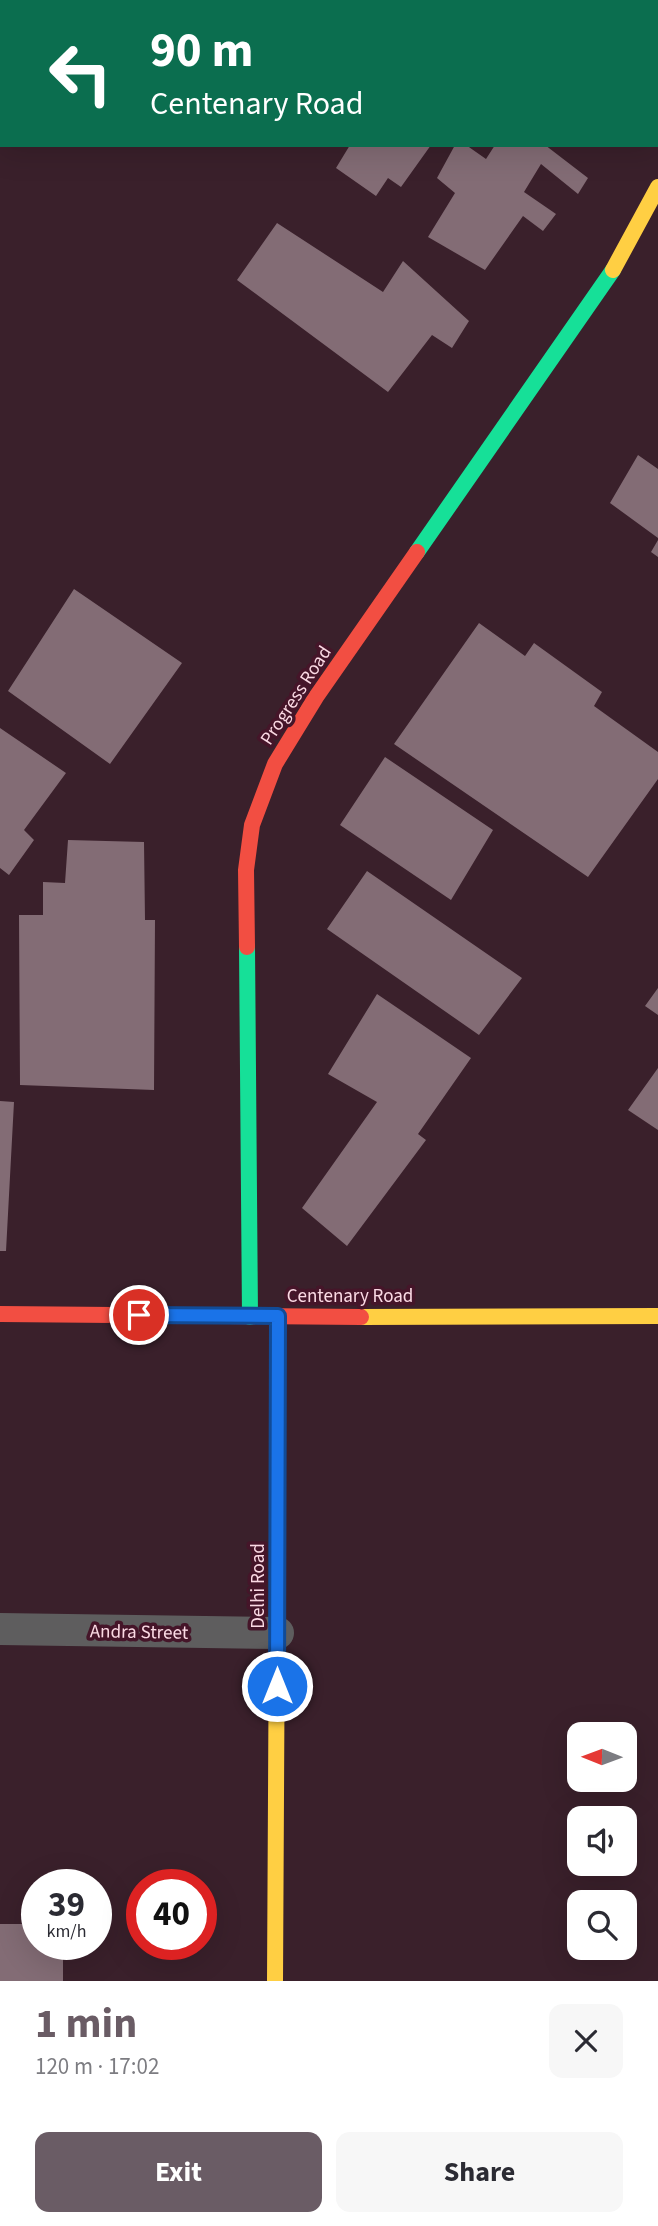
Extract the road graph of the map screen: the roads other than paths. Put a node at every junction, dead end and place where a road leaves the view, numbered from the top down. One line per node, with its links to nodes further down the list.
1 (658, 187): 5 (street, Progress Road)
2 (0, 1314): 5 (street, Centenary Road)
3 (278, 1316): 4 (street, Centenary Road); 5 (street, Centenary Road); 7 (street, Delhi Road)
4 (658, 1316)
5 (250, 1317)
6 (0, 1629): 7 (street, Andra Street)
7 (278, 1633): 8 (street, Delhi Road)
8 (275, 1981)

